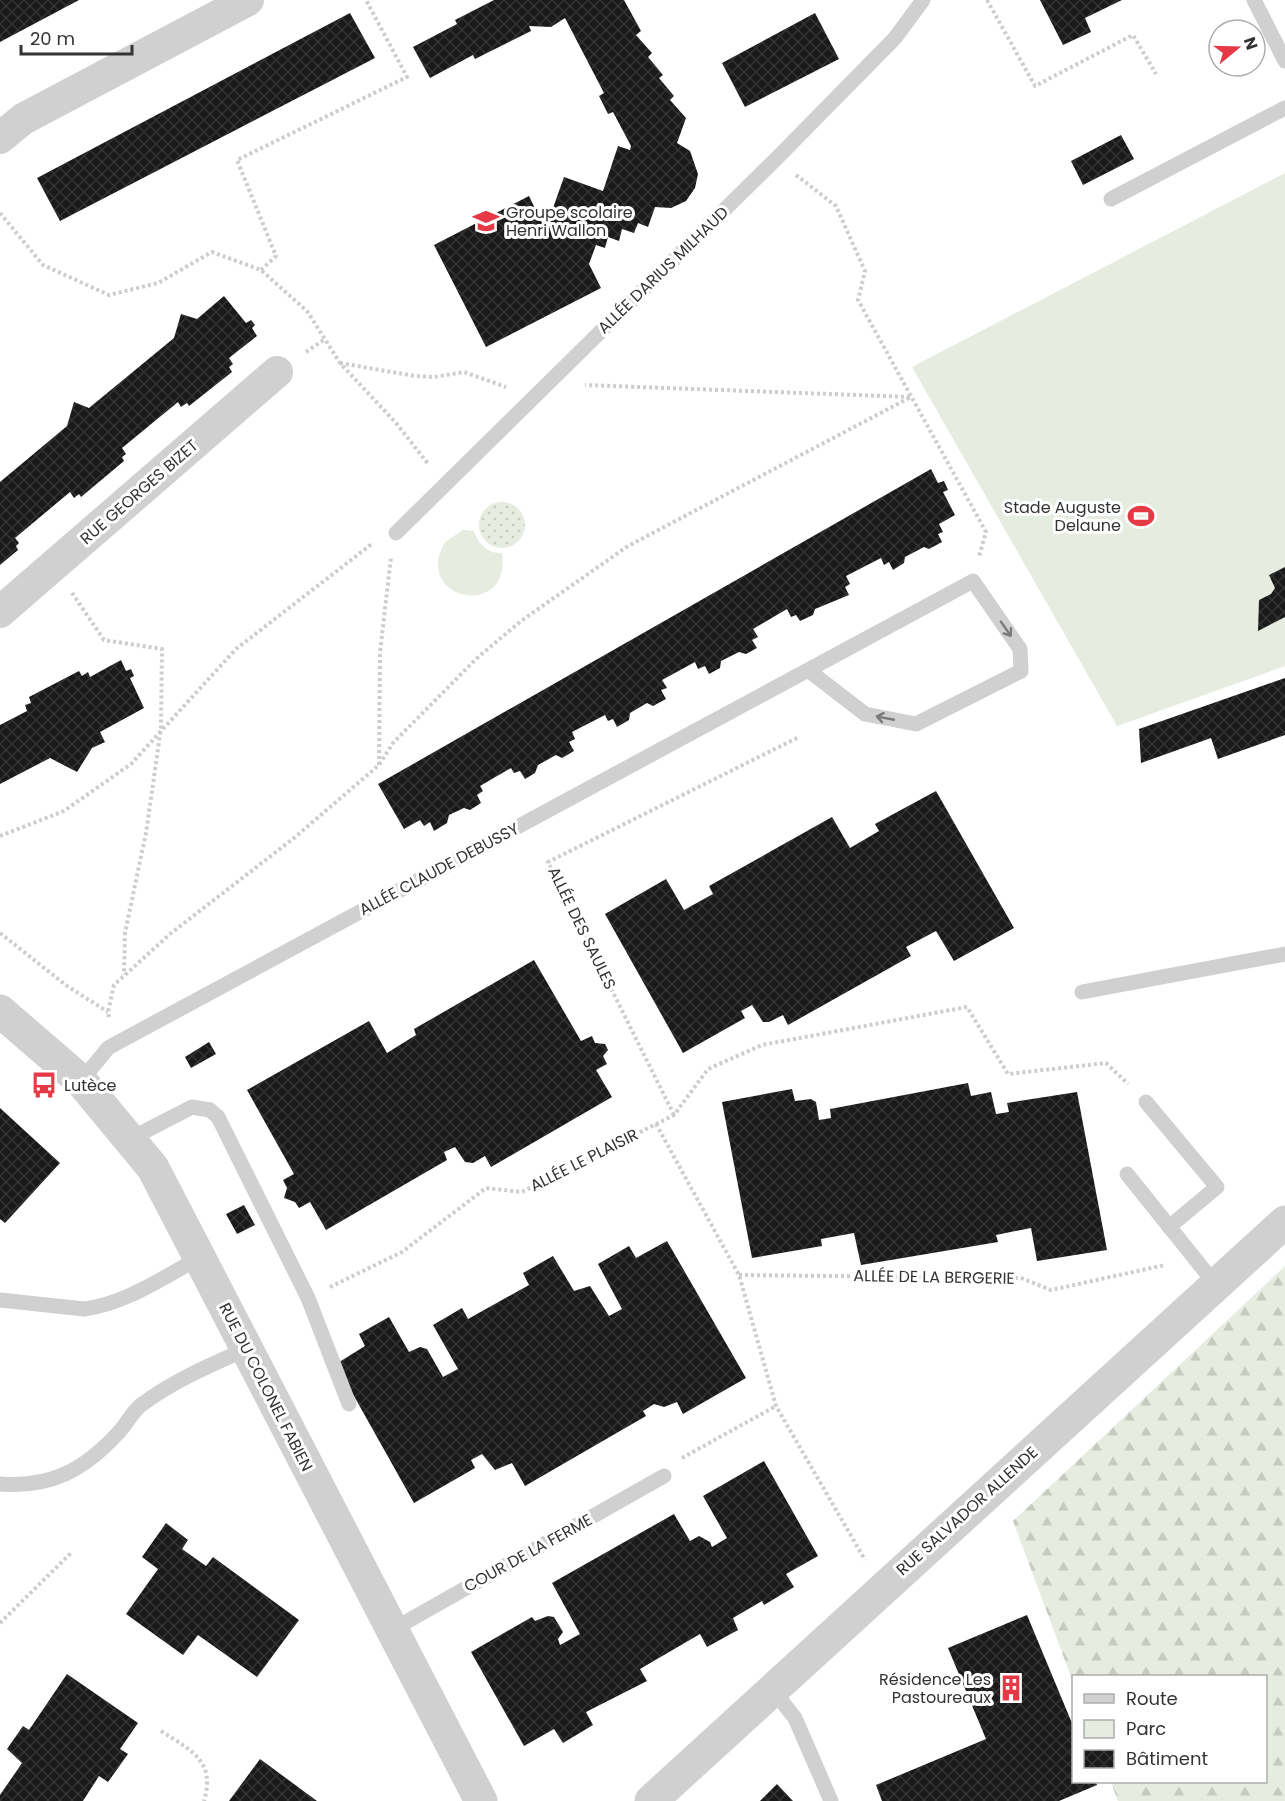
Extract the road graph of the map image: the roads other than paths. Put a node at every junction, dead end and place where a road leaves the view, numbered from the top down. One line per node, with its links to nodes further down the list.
1 (248, 0): 6 (street)
2 (923, 0): 9 (lane, ALLÉE DARIUS MILHAUD)
3 (1254, 0): 4 (lane)
4 (1285, 61)
5 (1285, 108): 7 (lane)
6 (0, 138)
7 (1112, 199)
8 (277, 372): 10 (street, RUE GEORGES BIZET)
9 (396, 533)
10 (0, 612)
11 (807, 670): 11 (lane, ALLÉE CLAUDE DEBUSSY, one-way to 11); 15 (lane, ALLÉE CLAUDE DEBUSSY)
12 (1285, 954): 13 (lane)
13 (1082, 992)
14 (0, 1011): 15 (street, RUE DU COLONEL FABIEN)
15 (81, 1081): 17 (street, RUE DU COLONEL FABIEN)
16 (1146, 1102): 20 (lane)
17 (130, 1139): 21 (street, RUE DU COLONEL FABIEN); 25 (lane)
18 (1127, 1174): 20 (lane)
19 (1285, 1222): 22 (street, RUE SALVADOR ALLENDE)
20 (1169, 1227): 22 (lane)
21 (200, 1258): 23 (lane); 24 (street, RUE DU COLONEL FABIEN)
22 (1216, 1285): 29 (street, RUE SALVADOR ALLENDE)
23 (0, 1300)
24 (247, 1349): 27 (lane); 28 (street, RUE DU COLONEL FABIEN)
25 (349, 1404)
26 (664, 1476): 28 (lane, COUR DE LA FERME)
27 (0, 1484)
28 (392, 1630): 30 (street, RUE DU COLONEL FABIEN)
29 (773, 1690): 31 (street, RUE SALVADOR ALLENDE); 32 (lane)
30 (481, 1801)
31 (651, 1801)
32 (831, 1801)

